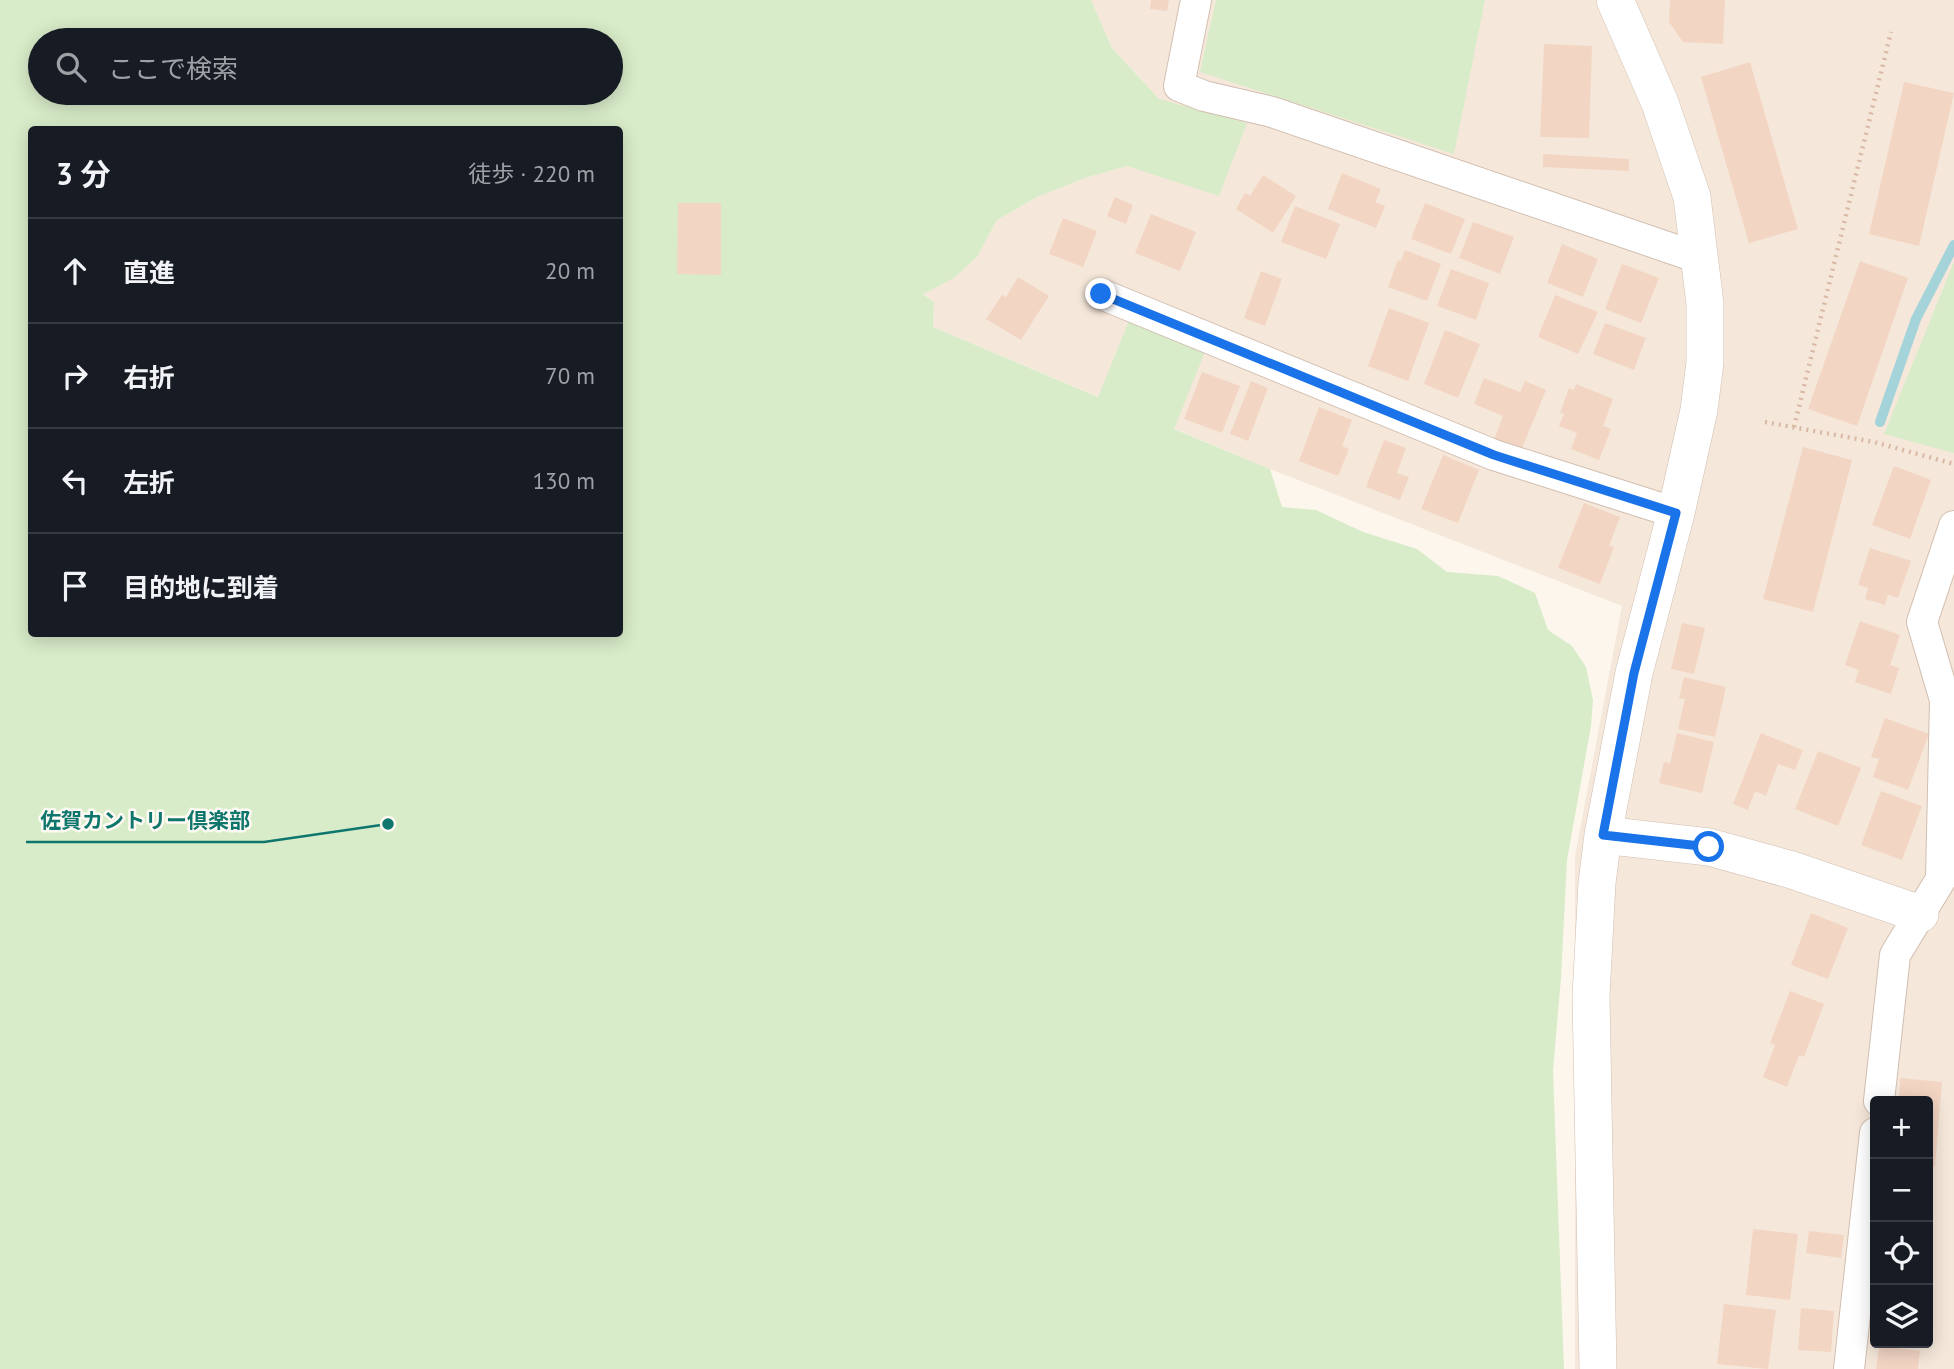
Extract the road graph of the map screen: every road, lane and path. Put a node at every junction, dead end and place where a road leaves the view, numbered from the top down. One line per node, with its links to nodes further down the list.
1 (1196, 0): 4 (street)
2 (1615, 0): 4 (street)
3 (1891, 32): 7 (path)
4 (1699, 258): 9 (street)
5 (1101, 294): 9 (street)
6 (1765, 422): 7 (path)
7 (1794, 427): 8 (path)
8 (1954, 464)
9 (1676, 513): 12 (street)
10 (1954, 526): 11 (street)
11 (1949, 700): 13 (street)
12 (1603, 835): 14 (street); 17 (street)
13 (1947, 881): 14 (street)
14 (1920, 914): 15 (street)
15 (1880, 1096)
16 (1872, 1159): 18 (street)
17 (1598, 1369)
18 (1849, 1369)

